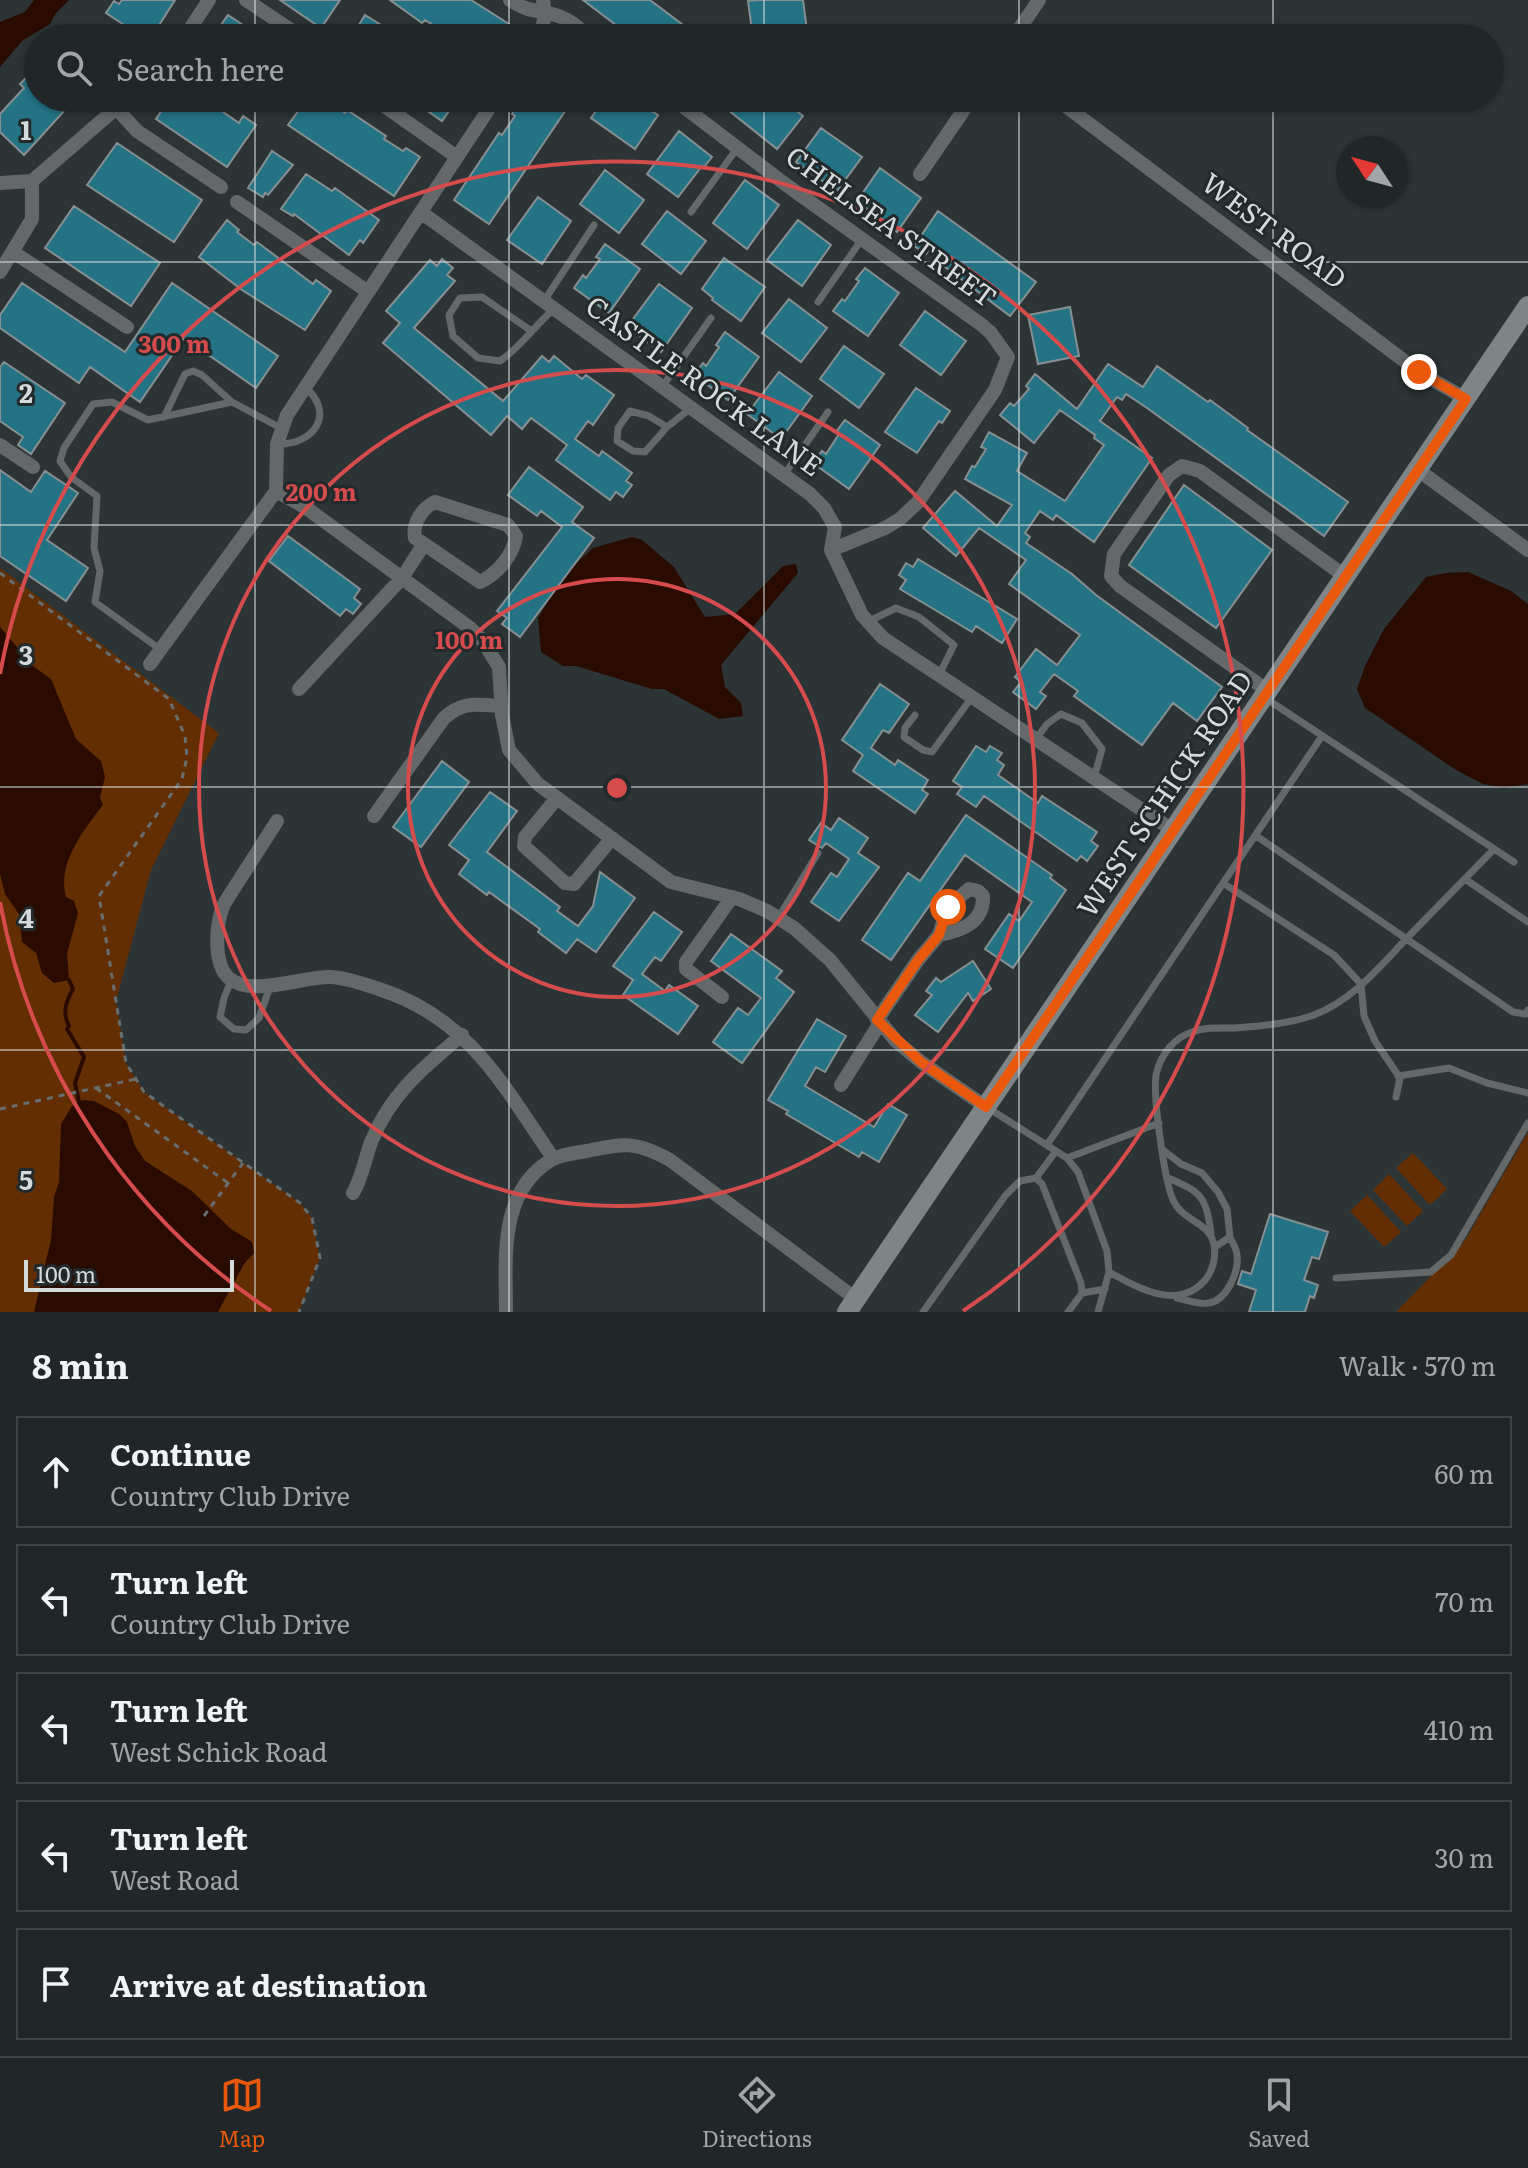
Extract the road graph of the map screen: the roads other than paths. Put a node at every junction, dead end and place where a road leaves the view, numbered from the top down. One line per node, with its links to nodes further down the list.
1 (209, 0): 6 (street)
2 (246, 0): 7 (street)
3 (510, 0): 5 (street)
4 (1039, 0): 9 (street)
5 (544, 6): 8 (street)
6 (193, 24)
7 (282, 24)
8 (573, 24)
9 (1023, 24)
10 (113, 112): 20 (street)
11 (120, 112): 22 (street)
12 (393, 112): 18 (street)
13 (487, 112): 18 (street)
14 (691, 112): 17 (street, CHELSEA STREET)
15 (962, 112): 19 (street)
16 (1074, 112): 39 (street, WEST ROAD)
17 (738, 147): 24 (lane); 27 (street, CHELSEA STREET)
18 (457, 157): 25 (street)
19 (920, 174)
20 (32, 181): 21 (street); 28 (street)
21 (0, 183)
22 (221, 187)
23 (237, 202): 30 (street)
24 (691, 212)
25 (422, 213): 30 (street); 32 (street, CASTLE ROCK LANE)
26 (594, 225): 32 (lane)
27 (862, 239): 31 (lane); 53 (street, CHELSEA STREET)
28 (13, 252): 29 (street); 35 (street)
29 (0, 272)
30 (367, 291): 37 (street)
31 (818, 302)
32 (549, 305): 36 (lane); 38 (street, CASTLE ROCK LANE)
33 (1528, 306): 39 (street, WEST SCHICK ROAD)
34 (711, 318): 38 (lane)
35 (127, 327)
36 (530, 330): 36 (lane)
37 (305, 387): 45 (street); 46 (lane)
38 (662, 387): 41 (street, CASTLE ROCK LANE)
39 (1466, 399): 49 (street, WEST SCHICK ROAD)
40 (232, 402): 43 (lane); 43 (lane); 45 (lane)
41 (691, 408): 44 (lane); 50 (street, CASTLE ROCK LANE)
42 (828, 412): 50 (lane)
43 (164, 417): 58 (lane)
44 (667, 427): 44 (lane)
45 (281, 428): 46 (street)
46 (277, 444): 51 (street)
47 (0, 445): 48 (street)
48 (33, 467)
49 (1418, 470): 54 (street); 55 (street, WEST SCHICK ROAD)
50 (784, 475): 53 (street, CASTLE ROCK LANE)
51 (276, 491): 56 (street); 58 (street)
52 (424, 544): 52 (street); 56 (street)
53 (831, 550): 57 (street, CASTLE ROCK LANE)
54 (1528, 550)
55 (1346, 577): 62 (street, WEST SCHICK ROAD); 62 (street)
56 (402, 578): 61 (street); 64 (street)
57 (867, 622): 60 (street, CASTLE ROCK LANE); 60 (lane)
58 (161, 650): 59 (street)
59 (150, 664)
60 (939, 675): 63 (street, CASTLE ROCK LANE)
61 (299, 689)
62 (1266, 694): 66 (lane); 72 (street, WEST SCHICK ROAD)
63 (972, 697): 65 (lane); 67 (street, CASTLE ROCK LANE)
64 (502, 706): 69 (street); 70 (street)
65 (915, 715)
66 (1322, 736): 73 (lane); 75 (lane)
67 (1036, 739): 68 (street, CASTLE ROCK LANE); 68 (lane)
68 (1094, 778): 72 (street, CASTLE ROCK LANE)
69 (557, 798): 74 (street); 74 (street)
70 (374, 816)
71 (277, 821): 85 (street)
72 (1174, 831): 96 (street, WEST SCHICK ROAD)
73 (1255, 835): 79 (lane); 84 (lane)
74 (612, 838): 80 (street)
75 (1494, 849): 77 (lane); 78 (lane)
76 (818, 853): 81 (lane)
77 (1514, 862)
78 (1465, 879): 82 (lane); 84 (lane)
79 (1223, 883): 87 (lane); 99 (lane)
80 (732, 897): 81 (street); 88 (street)
81 (778, 918): 90 (street)
82 (1528, 922)
83 (939, 935): 90 (street)
84 (1405, 940): 87 (lane); 89 (lane)
85 (231, 981): 86 (street); 86 (lane)
86 (271, 984): 91 (street)
87 (1361, 984): 92 (lane); 97 (lane)
88 (722, 997)
89 (1528, 1010)
90 (878, 1022): 93 (street); 96 (street)
91 (462, 1035): 102 (street); 106 (street)
92 (1398, 1076): 94 (lane); 95 (lane)
93 (841, 1085)
94 (1528, 1093)
95 (1396, 1097)
96 (986, 1107): 99 (lane); 115 (street, WEST SCHICK ROAD)
97 (1159, 1123): 100 (lane); 103 (lane)
98 (1528, 1123): 111 (lane)
99 (1047, 1145): 101 (lane)
100 (1163, 1150): 105 (lane); 108 (lane)
101 (1056, 1151): 103 (lane); 104 (lane)
102 (553, 1158): 115 (street); 116 (street)
103 (1067, 1158): 110 (lane)
104 (1036, 1178): 113 (lane); 117 (lane)
105 (1168, 1178): 107 (lane); 107 (lane)
106 (353, 1193)
107 (1211, 1233): 109 (lane)
108 (1230, 1237): 109 (lane); 114 (lane)
109 (1215, 1247): 114 (lane)
110 (1109, 1272): 112 (lane); 114 (lane)
111 (1336, 1278)
112 (1105, 1289): 113 (lane); 119 (lane)
113 (1082, 1293): 118 (lane)
114 (1174, 1298)
115 (851, 1306)
116 (506, 1312)
117 (923, 1312)
118 (1068, 1312)
119 (1098, 1312)

